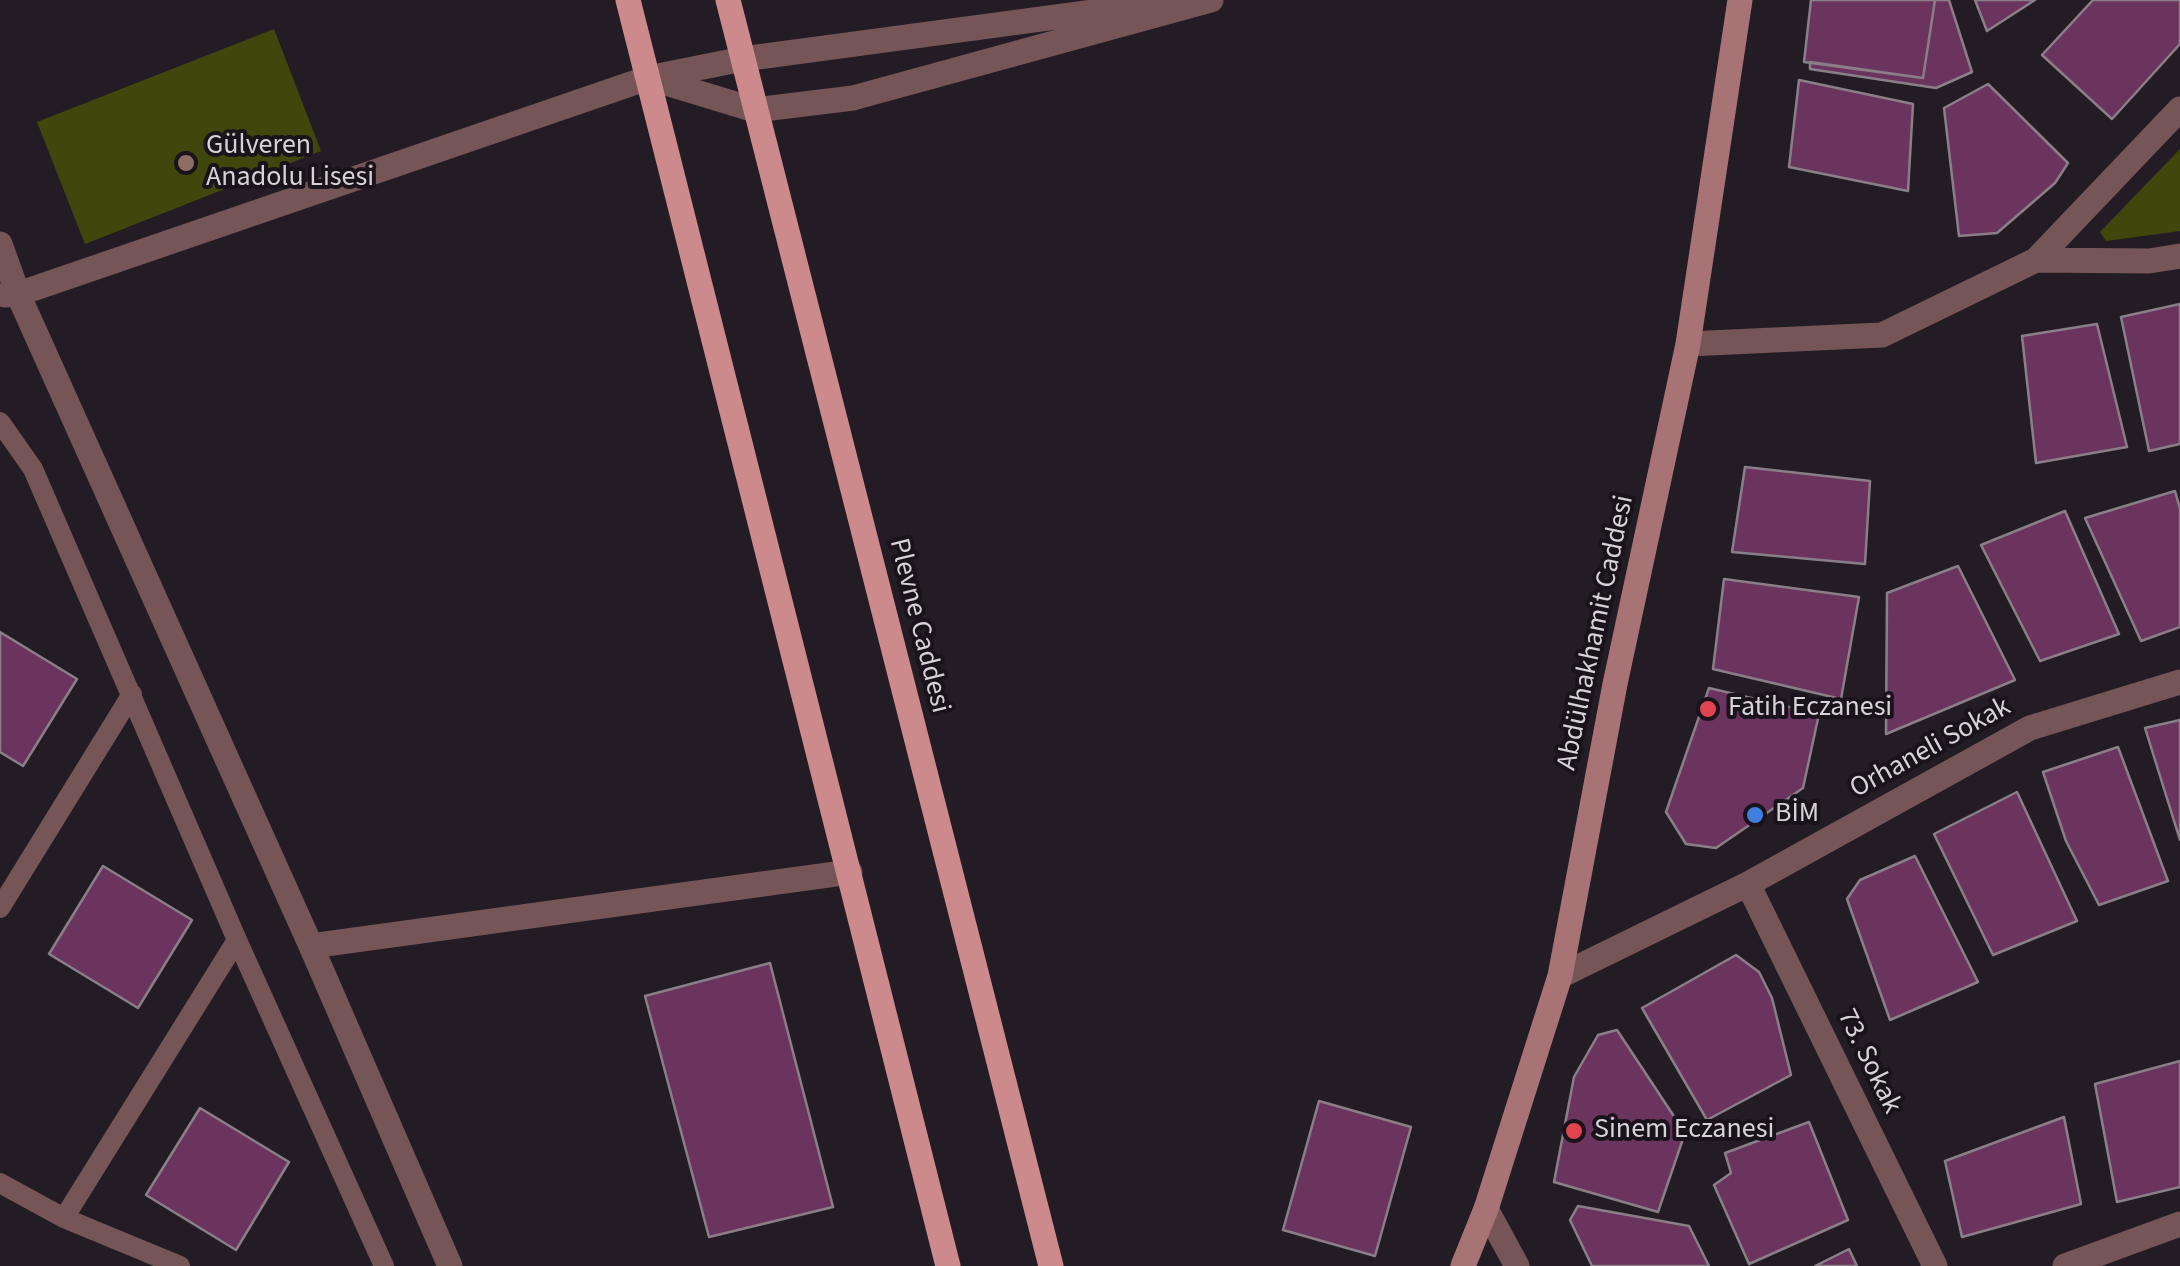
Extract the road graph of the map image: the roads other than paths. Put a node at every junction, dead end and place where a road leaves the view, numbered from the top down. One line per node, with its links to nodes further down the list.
1 (628, 0): 7 (main road)
2 (728, 0): 6 (main road, Plevne Caddesi)
3 (1182, 0): 6 (street)
4 (1211, 0): 9 (street)
5 (1740, 0): 14 (main road, Abdülhakhamit Caddesi)
6 (742, 59): 7 (street); 9 (main road, Plevne Caddesi)
7 (648, 78): 9 (street); 13 (street); 18 (main road)
8 (2180, 109): 12 (street)
9 (755, 110): 32 (main road, Plevne Caddesi)
10 (0, 244): 13 (street)
11 (2180, 256): 12 (street)
12 (2036, 260): 14 (street)
13 (9, 295): 22 (street)
14 (1688, 344): 23 (main road, Abdülhakhamit Caddesi)
15 (0, 422): 17 (lane)
16 (2180, 682): 19 (street, Orhaneli Sokak)
17 (132, 694): 20 (lane); 21 (lane)
18 (850, 872): 22 (street); 31 (main road)
19 (1748, 884): 23 (street, Orhaneli Sokak); 35 (street, 73. Sokak)
20 (0, 908)
21 (236, 940): 26 (lane); 29 (lane)
22 (312, 946): 30 (street)
23 (1560, 976): 25 (main road, Abdülhakhamit Caddesi)
24 (0, 1183): 26 (lane)
25 (1486, 1209): 33 (main road, Abdülhakhamit Caddesi); 34 (street)
26 (64, 1218): 28 (lane)
27 (2180, 1224): 36 (street)
28 (180, 1266)
29 (384, 1266)
30 (450, 1266)
31 (948, 1266)
32 (1051, 1266)
33 (1464, 1266)
34 (1517, 1266)
35 (1935, 1266)
36 (2066, 1266)

